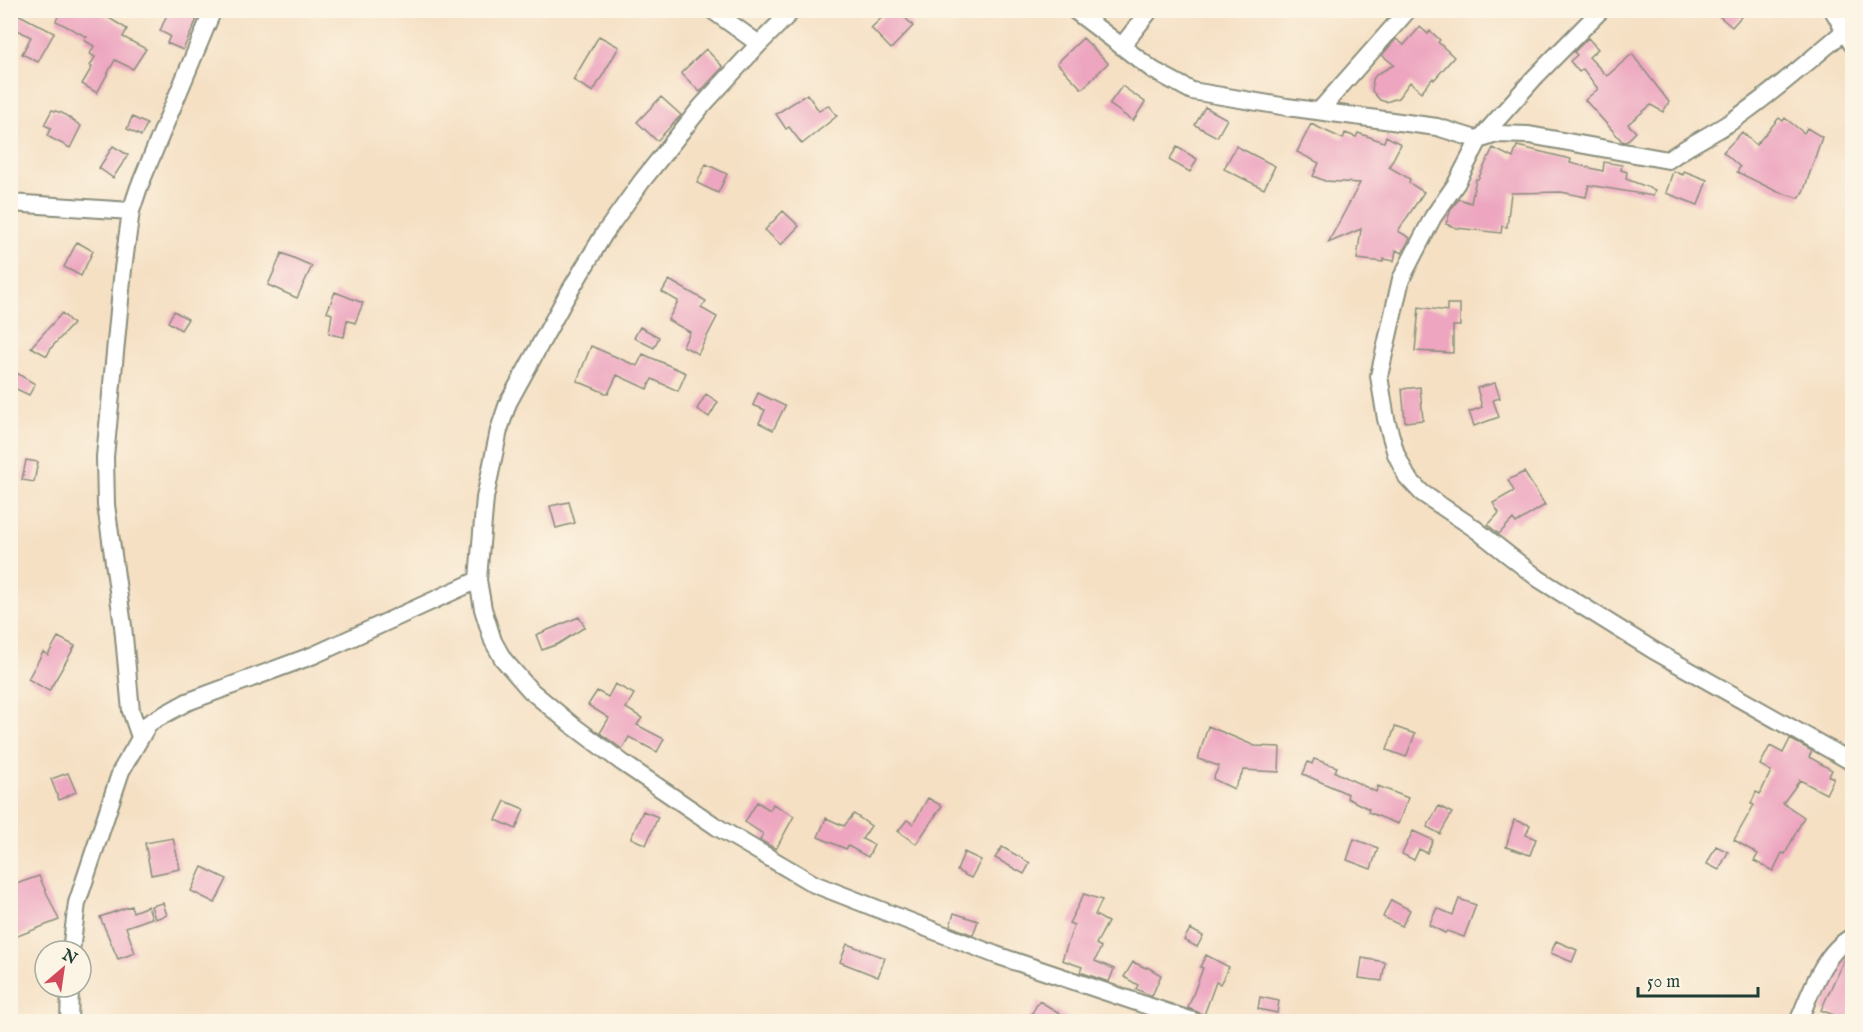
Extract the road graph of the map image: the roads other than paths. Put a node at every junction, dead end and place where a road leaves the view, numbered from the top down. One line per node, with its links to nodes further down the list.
1 (213, 10): 15 (street)
2 (712, 10): 10 (street)
3 (793, 10): 10 (street)
4 (1074, 10): 11 (street)
5 (1150, 10): 11 (street)
6 (1408, 10): 12 (street)
7 (1601, 10): 13 (street)
8 (1833, 10): 9 (street)
9 (1850, 33): 13 (street)
10 (759, 44): 16 (street)
11 (1122, 46): 12 (street)
12 (1319, 111): 13 (street)
13 (1479, 140): 18 (street)
14 (10, 203): 15 (street)
15 (131, 211): 17 (street)
16 (478, 580): 17 (street); 23 (street)
17 (140, 737): 19 (street)
18 (1852, 762)
19 (72, 939)
20 (1849, 942): 24 (street)
21 (70, 999): 22 (street)
22 (69, 1022)
23 (1196, 1022)
24 (1798, 1022)

